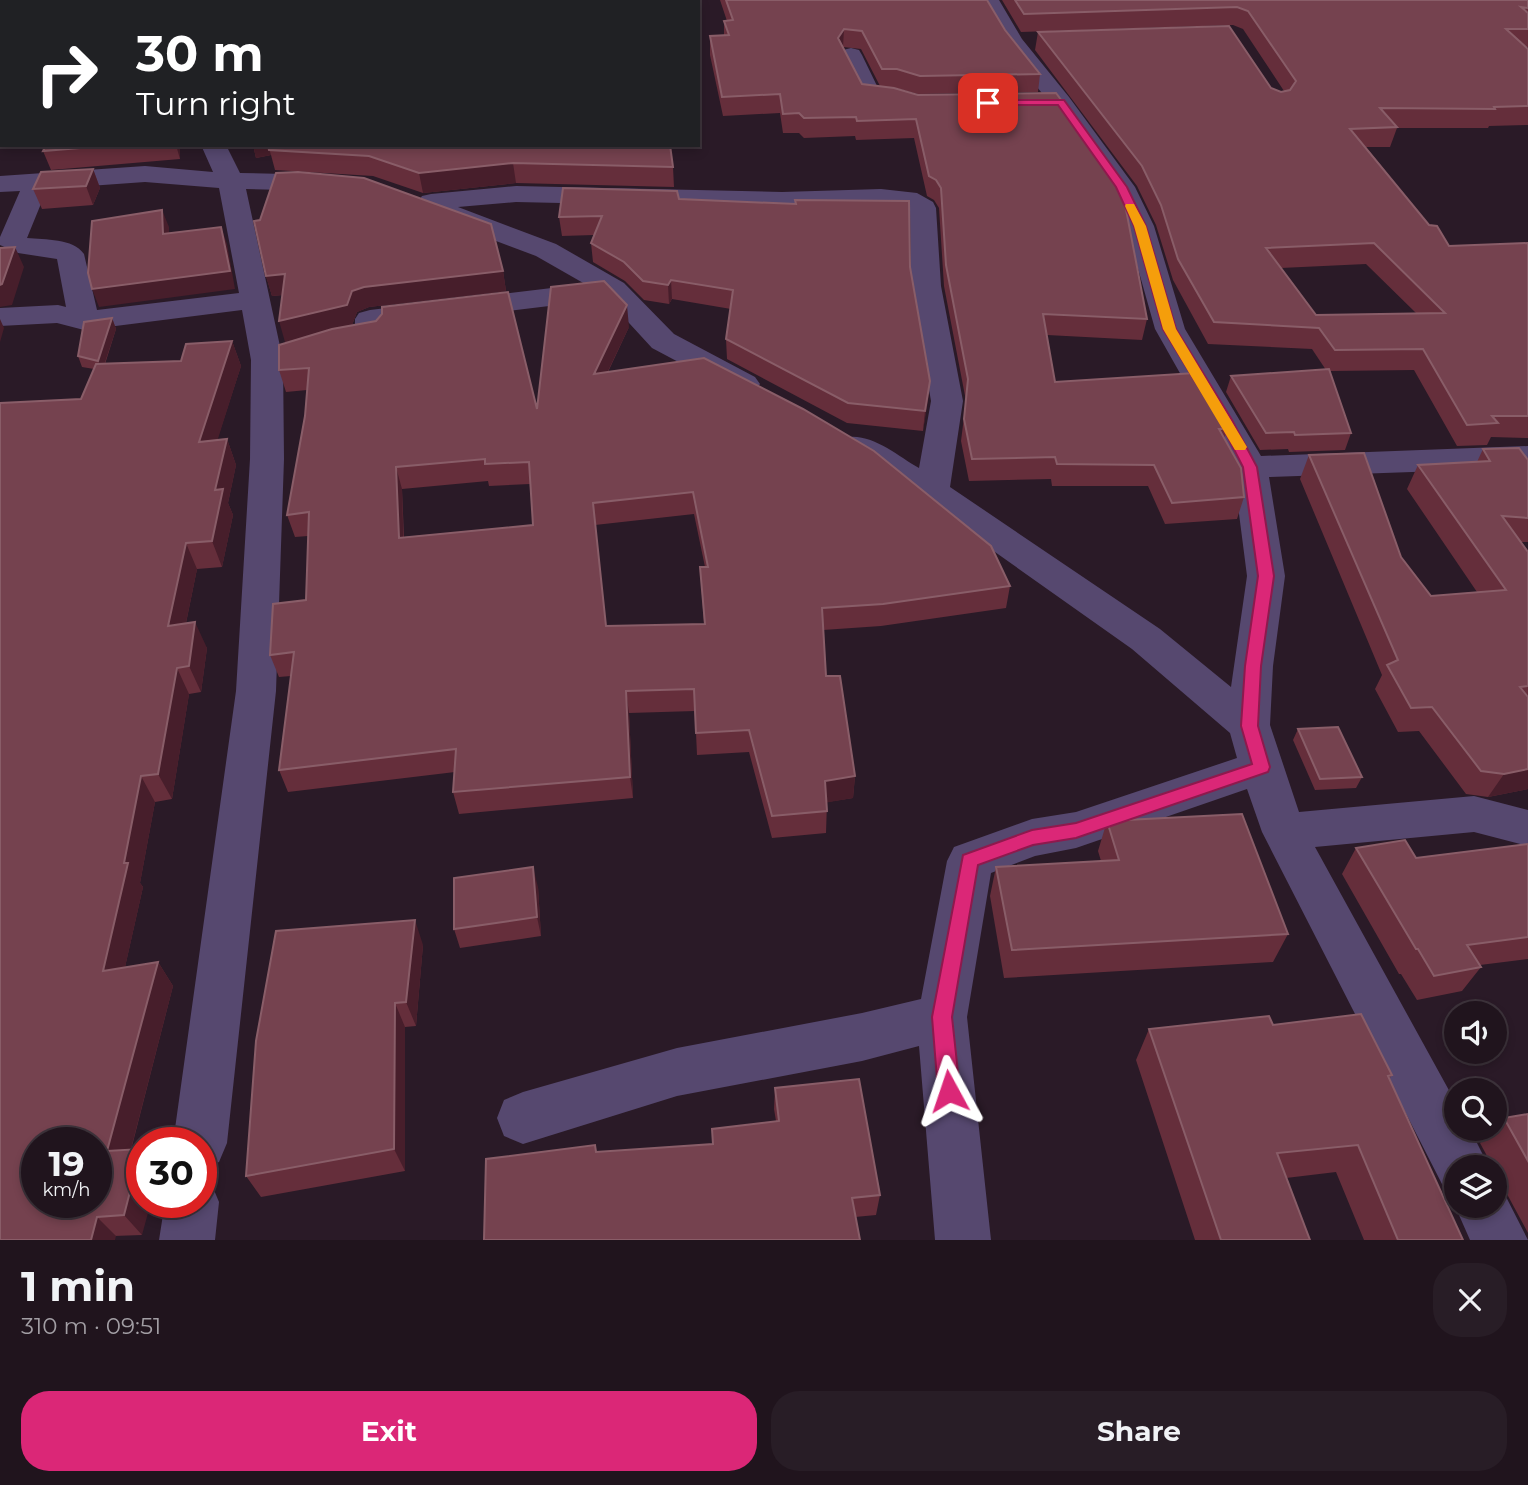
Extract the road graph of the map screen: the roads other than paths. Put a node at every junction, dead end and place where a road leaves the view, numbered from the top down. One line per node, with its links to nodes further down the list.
1 (988, 0): 17 (street)
2 (851, 55): 3 (street)
3 (929, 104)
4 (214, 147): 5 (street)
5 (230, 181): 6 (street); 8 (street); 10 (street)
6 (36, 183): 7 (street); 12 (street)
7 (0, 184)
8 (361, 186)
9 (614, 289): 13 (street); 14 (street); 18 (street)
10 (254, 300): 12 (street); 13 (street)
11 (0, 317): 12 (street)
12 (84, 321)
13 (289, 353): 24 (street)
14 (769, 397)
15 (828, 429): 18 (street)
16 (1528, 457): 17 (street)
17 (1250, 467): 19 (street)
18 (932, 491): 19 (street)
19 (1255, 746): 21 (street); 22 (street)
20 (1528, 828): 21 (street)
21 (1284, 832): 25 (street)
22 (942, 1017): 23 (street); 29 (street)
23 (523, 1118)
24 (202, 1127)
25 (1456, 1155)
26 (190, 1218): 28 (street)
27 (1488, 1218): 30 (street)
28 (187, 1240)
29 (963, 1240)
30 (1500, 1240)

